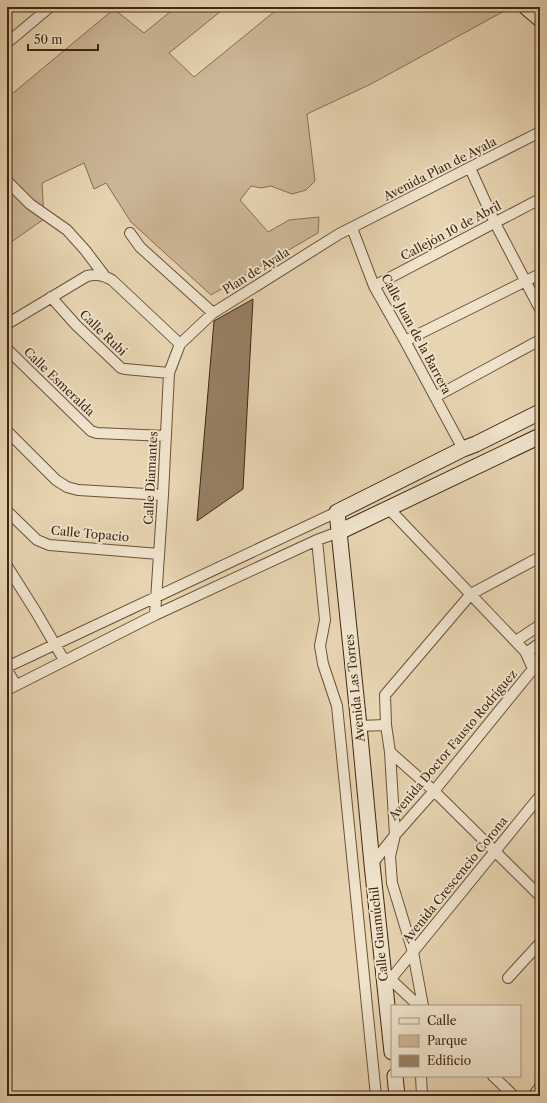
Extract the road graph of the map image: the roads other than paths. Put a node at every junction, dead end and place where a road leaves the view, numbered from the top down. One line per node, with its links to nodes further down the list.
1 (50, 7): 4 (street)
2 (526, 7): 3 (street)
3 (540, 19)
4 (7, 44)
5 (540, 132): 6 (street, Avenida Plan de Ayala)
6 (470, 168): 9 (street); 10 (street, Avenida Plan de Ayala)
7 (7, 181): 13 (street)
8 (540, 199): 9 (street, Callejón 10 de Abril)
9 (495, 223): 14 (street); 15 (street, Callejón 10 de Abril)
10 (352, 228): 15 (street, Calle Juan de la Barrera); 18 (street, Plan de Ayala)
11 (130, 233): 18 (street)
12 (540, 274): 14 (street)
13 (108, 278): 16 (street); 22 (street)
14 (525, 281): 17 (street); 21 (street)
15 (374, 286): 21 (street, Calle Juan de la Barrera)
16 (52, 298): 19 (street); 24 (street, Calle Rubí)
17 (540, 308)
18 (213, 313): 22 (street, Plan de Ayala)
19 (7, 324)
20 (540, 340): 25 (street)
21 (405, 341): 25 (street, Calle Juan de la Barrera)
22 (180, 344): 24 (street, Calle Diamantes)
23 (7, 349): 28 (street, Calle Esmeralda)
24 (169, 374): 28 (street, Calle Diamantes)
25 (435, 397): 30 (street, Calle Juan de la Barrera)
26 (540, 412): 30 (street)
27 (7, 431): 31 (street)
28 (166, 436): 31 (street, Calle Diamantes)
29 (540, 436): 32 (street)
30 (463, 449): 34 (street)
31 (163, 494): 37 (street, Calle Diamantes)
32 (387, 509): 35 (street); 40 (street)
33 (7, 511): 37 (street, Calle Topacio)
34 (337, 512): 35 (street, Avenida Las Torres); 41 (street)
35 (339, 532): 36 (street); 53 (street, Avenida Las Torres)
36 (317, 540): 42 (street); 65 (street)
37 (159, 554): 41 (street, Calle Diamantes)
38 (540, 557): 40 (street)
39 (7, 566): 46 (street)
40 (471, 594): 44 (street); 52 (street)
41 (156, 597): 42 (street, Calle Diamantes); 46 (street)
42 (155, 615): 48 (street)
43 (540, 625): 44 (street)
44 (516, 642): 47 (street)
45 (540, 643): 47 (street)
46 (56, 644): 48 (street); 50 (street)
47 (526, 653): 49 (street); 55 (street, Avenida Doctor Fausto Rodríguez)
48 (64, 660): 51 (street)
49 (540, 666)
50 (7, 669): 51 (street)
51 (12, 687)
52 (386, 725): 53 (street); 54 (street)
53 (359, 726): 59 (street, Avenida Las Torres)
54 (390, 752): 55 (street); 57 (street)
55 (434, 791): 57 (street, Avenida Doctor Fausto Rodríguez); 58 (street)
56 (540, 796): 58 (street, Avenida Crescencio Corona)
57 (395, 835): 59 (street, Avenida Doctor Fausto Rodríguez); 62 (street)
58 (495, 851): 60 (street); 62 (street, Avenida Crescencio Corona)
59 (372, 864): 64 (street, Calle Guamúchil)
60 (540, 896)
61 (540, 943): 63 (street)
62 (413, 952): 64 (street, Avenida Crescencio Corona); 67 (street)
63 (508, 978)
64 (386, 980): 65 (street); 66 (street); 68 (street, Calle Guamúchil)
65 (366, 989): 73 (street)
66 (418, 1005)
67 (423, 1005)
68 (391, 1040)
69 (395, 1077): 74 (street)
70 (421, 1077): 75 (street)
71 (494, 1077): 76 (street)
72 (540, 1087): 77 (street)
73 (376, 1096)
74 (397, 1096)
75 (422, 1096)
76 (514, 1096)
77 (533, 1096)

